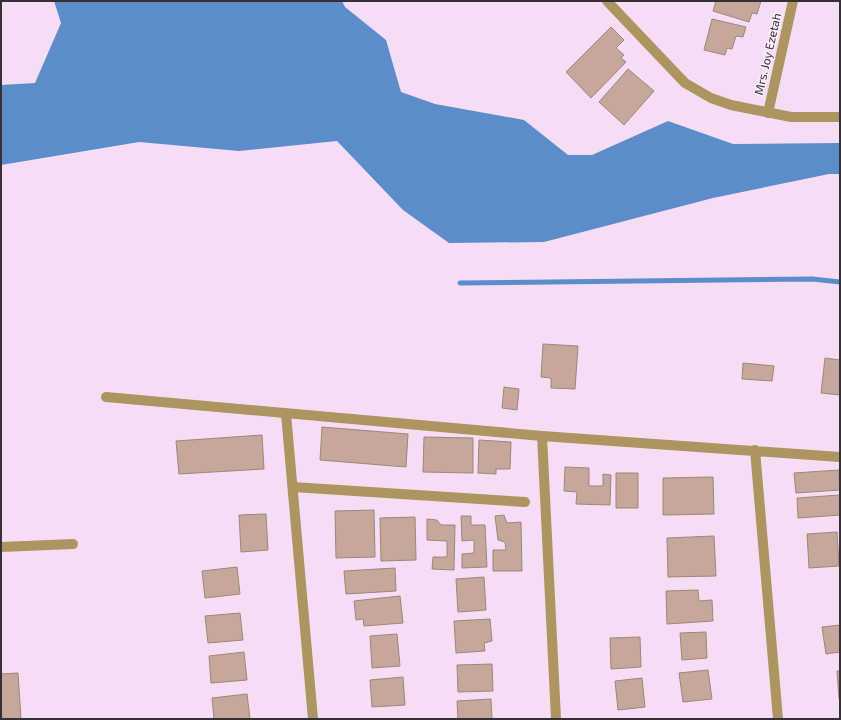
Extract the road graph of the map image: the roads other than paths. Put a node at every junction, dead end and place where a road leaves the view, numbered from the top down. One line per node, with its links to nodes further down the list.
1 (607, 1): 3 (street)
2 (793, 1): 3 (street, Mrs. Joy Ezetah)
3 (768, 113): 4 (street)
4 (840, 118)
5 (106, 397): 6 (street)
6 (286, 414): 7 (street); 10 (street)
7 (542, 436): 8 (street); 15 (street)
8 (755, 450): 9 (street); 16 (street)
9 (840, 456)
10 (293, 488): 11 (street); 14 (street)
11 (524, 502)
12 (73, 544): 13 (street)
13 (1, 547)
14 (313, 719)
15 (556, 719)
16 (778, 719)

